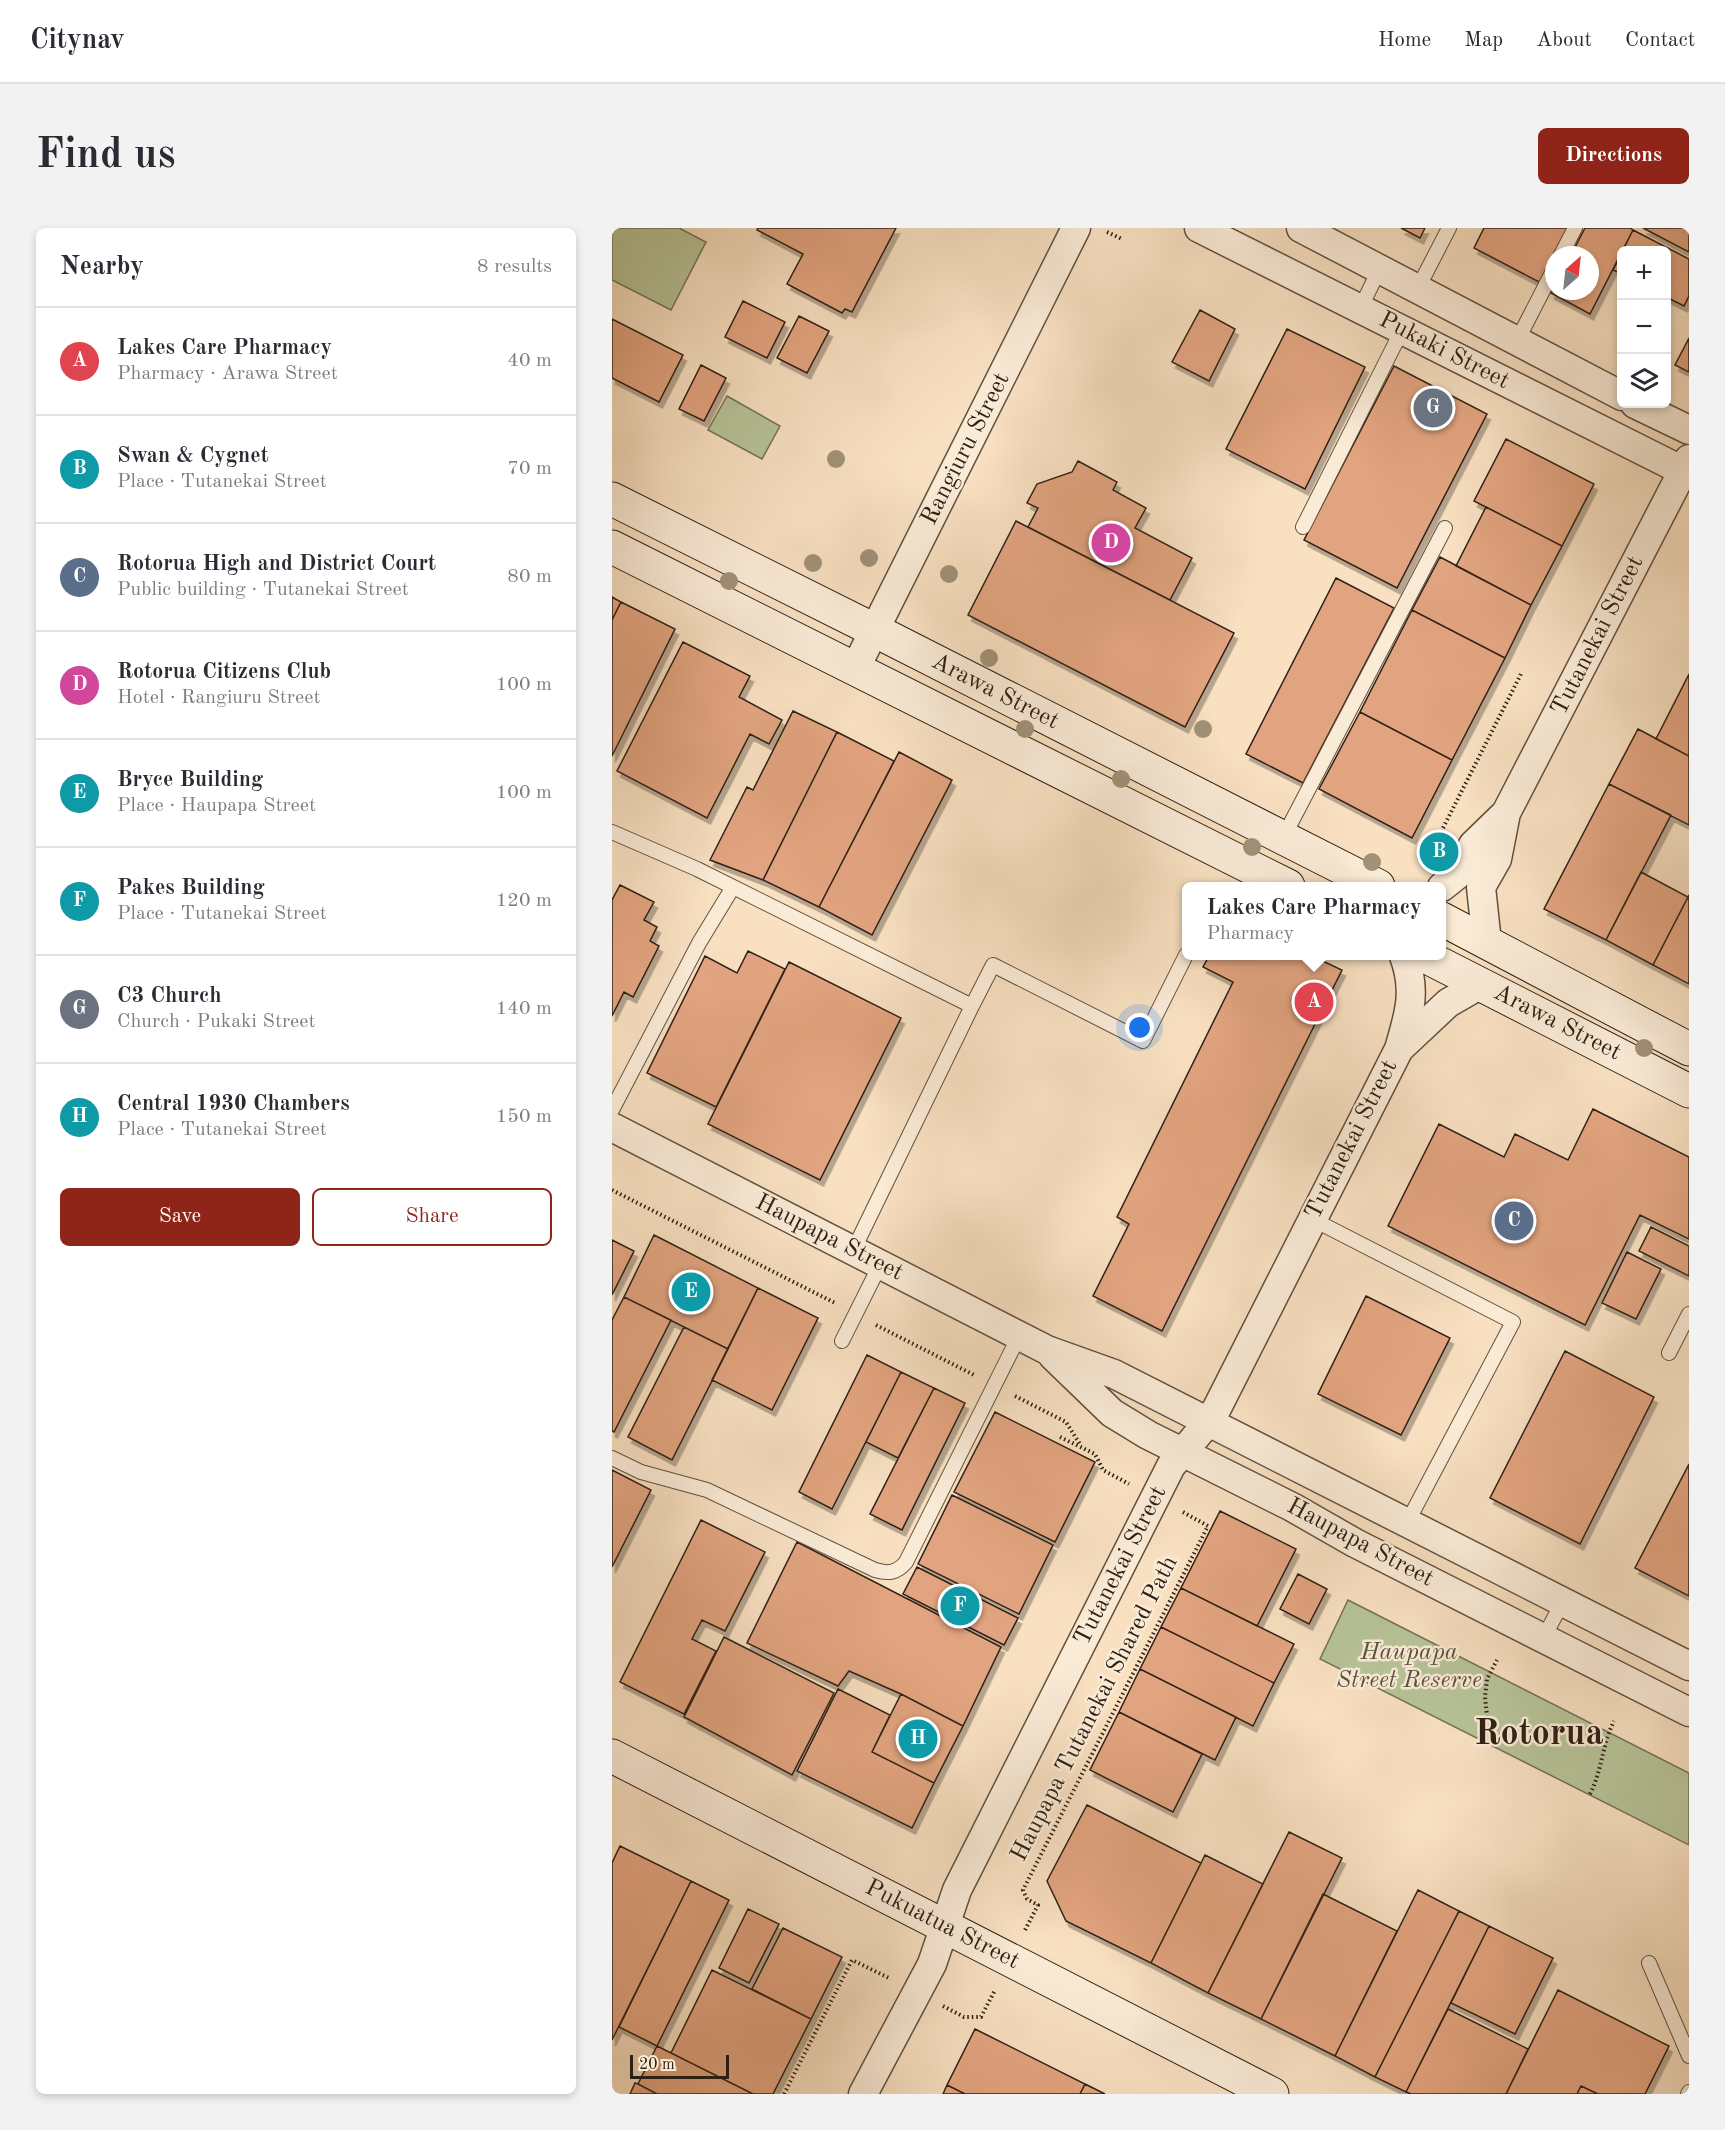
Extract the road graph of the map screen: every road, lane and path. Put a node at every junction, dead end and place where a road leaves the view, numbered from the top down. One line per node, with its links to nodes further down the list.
1 (1076, 228): 23 (street, Rangiuru Street)
2 (1098, 228): 7 (path)
3 (1199, 228): 12 (street, Pukaki Street)
4 (1301, 228): 9 (street, Pukaki Street)
5 (1449, 228): 11 (lane)
6 (1575, 228): 8 (lane)
7 (1122, 239)
8 (1566, 246)
9 (1380, 268): 11 (street, Pukaki Street); 12 (lane)
10 (1545, 287): 14 (lane)
11 (1418, 288): 14 (street, Pukaki Street)
12 (1360, 309): 13 (street, Pukaki Street)
13 (1402, 330): 18 (street, Pukaki Street); 20 (lane)
14 (1517, 341): 15 (street, Pukaki Street)
15 (1617, 393)
16 (1643, 408): 17 (street)
17 (1689, 430)
18 (1687, 468): 26 (street, Tutanekai Street)
19 (612, 499): 23 (main road, Arawa Street)
20 (1303, 527)
21 (1445, 528): 28 (lane)
22 (612, 547): 24 (main road, Arawa Street)
23 (876, 631): 24 (street, Rangiuru Street); 28 (main road, Arawa Street)
24 (855, 669): 30 (main road, Arawa Street)
25 (1522, 672): 29 (path)
26 (1506, 813): 32 (street, Tutanekai Street); 35 (street, Tutanekai Street)
27 (612, 832): 33 (lane)
28 (1283, 838): 31 (main road, Arawa Street)
29 (1420, 856)
30 (1280, 882)
31 (1370, 882)
32 (1446, 884)
33 (734, 887): 40 (lane); 44 (lane)
34 (1446, 921): 35 (main road, Arawa Street)
35 (1487, 943): 42 (main road, Arawa Street)
36 (1184, 960): 40 (lane)
37 (1406, 960): 41 (street, Tutanekai Street)
38 (1433, 960): 39 (main road, Arawa Street)
39 (1481, 984): 41 (street, Tutanekai Street); 43 (main road, Arawa Street)
40 (972, 1006): 49 (lane)
41 (1399, 1049): 48 (street, Tutanekai Street)
42 (1689, 1049)
43 (1689, 1092)
44 (612, 1110)
45 (612, 1127): 49 (street, Haupapa Street)
46 (612, 1190): 47 (path)
47 (639, 1203)
48 (1312, 1219): 56 (street, Tutanekai Street); 64 (lane)
49 (853, 1251): 50 (street, Haupapa Street)
50 (880, 1265): 52 (street, Haupapa Street); 53 (lane)
51 (1689, 1314): 55 (lane)
52 (1019, 1336): 54 (street, Haupapa Street); 61 (lane)
53 (842, 1341)
54 (1047, 1350): 56 (street, Haupapa Street); 60 (street, Haupapa Street)
55 (1669, 1353)
56 (1209, 1421): 60 (street, Tutanekai Street); 64 (street, Haupapa Street)
57 (1066, 1422): 59 (path)
58 (1060, 1437): 59 (path)
59 (1081, 1447): 62 (path)
60 (1182, 1452): 66 (street, Haupapa Street); 74 (street, Tutanekai Street)
61 (612, 1458)
62 (1135, 1487)
63 (1182, 1512): 75 (path, Haupapa Tutanekai Shared Path)
64 (1407, 1523): 65 (street, Haupapa Street)
65 (1562, 1603): 66 (lane); 68 (street, Haupapa Street)
66 (1543, 1639): 69 (street, Haupapa Street)
67 (1497, 1660): 71 (path)
68 (1689, 1666)
69 (1689, 1712)
70 (1614, 1721): 73 (path)
71 (1479, 1738)
72 (612, 1756): 74 (main road, Pukuatua Street)
73 (1590, 1794)
74 (945, 1926): 81 (main road, Pukuatua Street); 83 (street, Tutanekai Street)
75 (1025, 1931)
76 (1649, 1963): 80 (lane)
77 (896, 1982): 82 (path)
78 (996, 1988): 79 (path)
79 (941, 2005)
80 (1689, 2056)
81 (1252, 2089)
82 (784, 2094)
83 (863, 2094)

